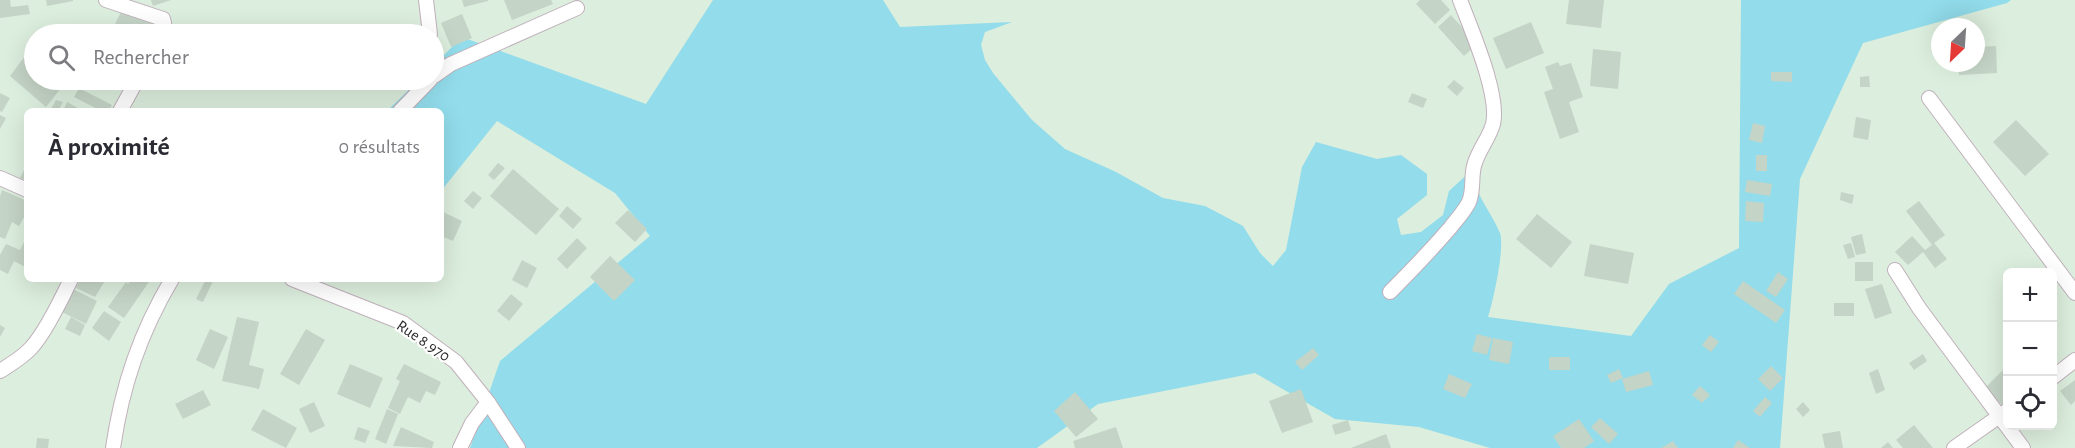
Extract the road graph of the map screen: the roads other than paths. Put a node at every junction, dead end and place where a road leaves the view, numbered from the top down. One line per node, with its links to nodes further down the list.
1 (106, 0): 5 (street)
2 (426, 0): 6 (street)
3 (1460, 0): 19 (street)
4 (577, 8): 7 (street)
5 (164, 24)
6 (429, 24)
7 (444, 71)
8 (132, 90): 11 (street)
9 (420, 90): 12 (street)
10 (1929, 98): 20 (street)
11 (122, 108)
12 (403, 108)
13 (0, 178): 14 (street)
14 (24, 189)
15 (1895, 270): 25 (street)
16 (70, 282): 22 (street)
17 (171, 282): 27 (street)
18 (300, 282): 24 (street, Rue 8.970)
19 (1390, 292)
20 (2075, 293)
21 (2075, 360): 23 (street)
22 (0, 370)
23 (2055, 376)
24 (488, 402): 28 (street); 29 (street, Rue 8.970)
25 (2003, 413): 30 (street)
26 (2013, 430): 31 (street)
27 (113, 448)
28 (460, 448)
29 (518, 448)
30 (1954, 448)
31 (2023, 448)

